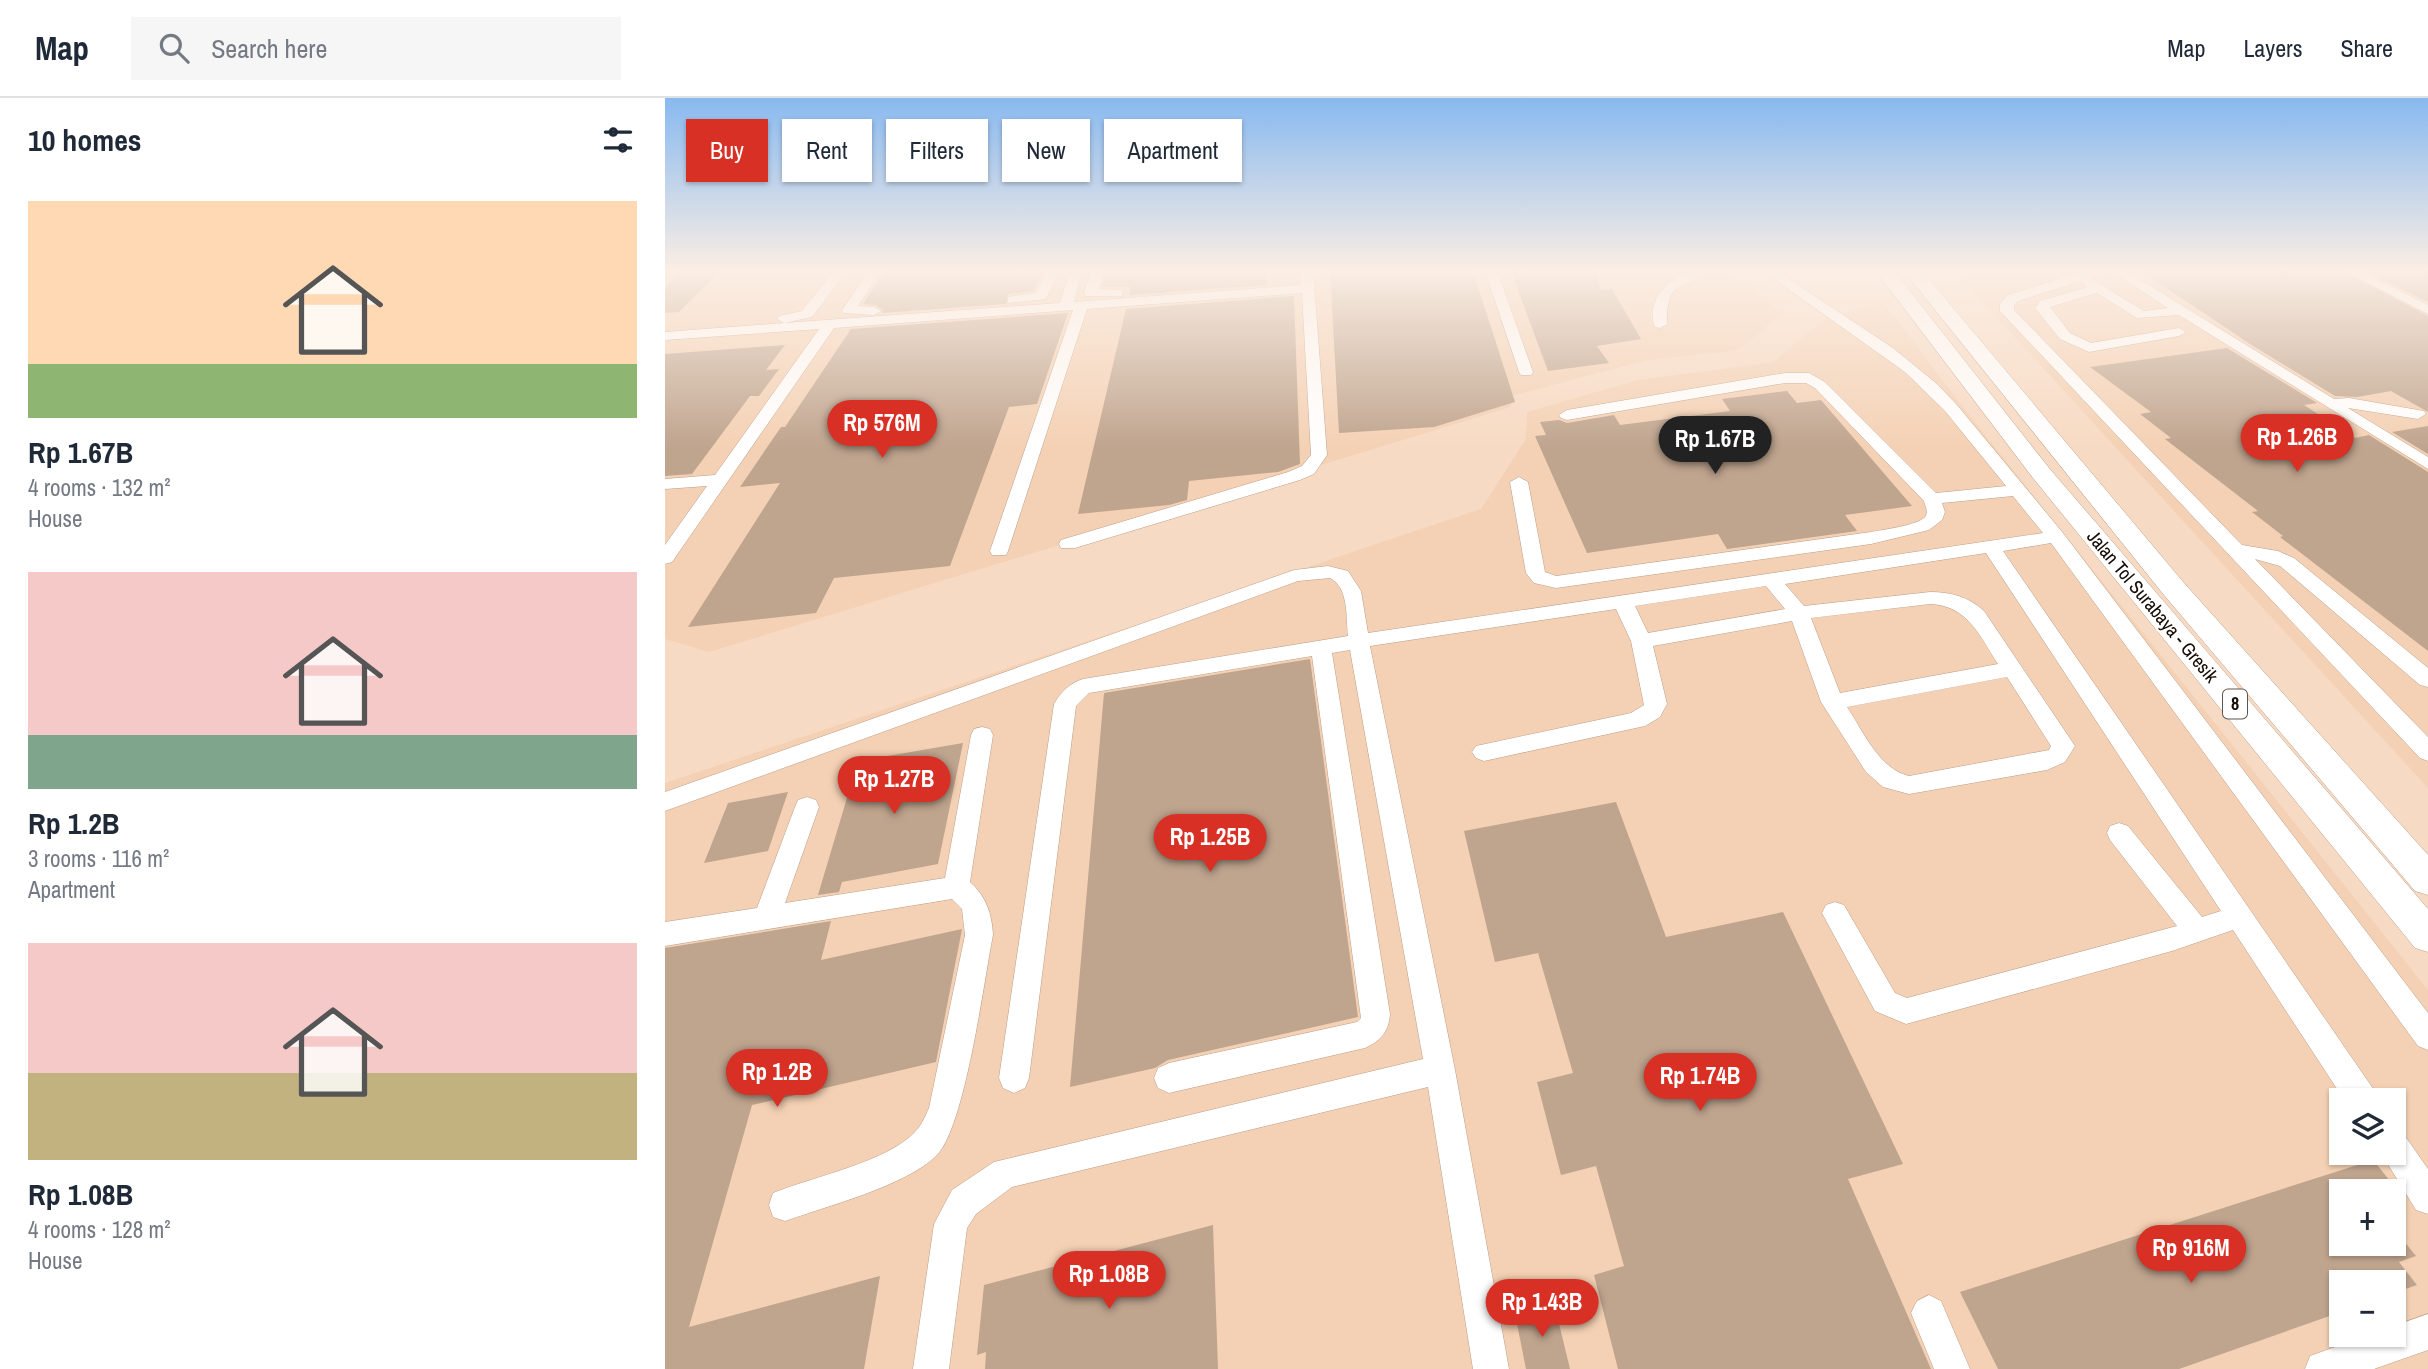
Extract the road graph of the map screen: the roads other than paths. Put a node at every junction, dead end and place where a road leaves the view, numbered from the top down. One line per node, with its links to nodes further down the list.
1 (748, 330): 12 (street)
2 (819, 330): 21 (street)
3 (1066, 330): 30 (street)
4 (1310, 330): 27 (street)
5 (1512, 330): 16 (street)
6 (1854, 330): 22 (street)
7 (1926, 330): 22 (highway, Jalan Tol Surabaya - Gresik / 8)
8 (1963, 330): 47 (highway, Jalan Tol Surabaya - Gresik / 8)
9 (2039, 330): 14 (street)
10 (2046, 330): 14 (street)
11 (2213, 330): 17 (street)
12 (725, 332): 15 (street)
13 (2179, 332): 14 (street)
14 (2047, 335): 29 (street)
15 (665, 336)
16 (1526, 372)
17 (2332, 404): 18 (street); 20 (street)
18 (2418, 414)
19 (1567, 415): 25 (street)
20 (2428, 464)
21 (720, 480): 24 (street); 31 (street)
22 (2031, 481): 25 (street); 26 (street); 54 (highway, Jalan Tol Surabaya - Gresik / 8)
23 (1519, 482): 25 (street)
24 (665, 484)
25 (1932, 499)
26 (2056, 537): 28 (street); 55 (street)
27 (1068, 544)
28 (1991, 547): 32 (street); 51 (street)
29 (2235, 550): 39 (street); 42 (street)
30 (999, 551)
31 (665, 558)
32 (1772, 581): 33 (street); 34 (street)
33 (1624, 604): 35 (street); 36 (street)
34 (1798, 613): 36 (street); 38 (street); 40 (street)
35 (1359, 641): 37 (street); 44 (street); 56 (street)
36 (1641, 641): 43 (street)
37 (1321, 648): 57 (street); 58 (street)
38 (2012, 669): 40 (street); 40 (street)
39 (2428, 680)
40 (1832, 702)
41 (982, 735): 48 (street)
42 (2427, 749)
43 (1484, 752)
44 (665, 802)
45 (807, 807): 50 (street)
46 (2119, 833): 52 (street)
47 (2428, 880)
48 (956, 887): 50 (street); 62 (street)
49 (1835, 913): 52 (street)
50 (767, 916): 53 (street)
51 (2241, 916): 52 (street); 59 (street)
52 (2196, 930)
53 (665, 934)
54 (2428, 936)
55 (2428, 1036)
56 (1440, 1070): 65 (street); 66 (street)
57 (1014, 1078)
58 (1169, 1079)
59 (2355, 1088)
60 (2406, 1165): 61 (street)
61 (2428, 1198)
62 (785, 1205)
63 (1930, 1313): 67 (lane)
64 (2428, 1332): 68 (street)
65 (930, 1369)
66 (1491, 1369)
67 (1952, 1369)
68 (2323, 1369)

